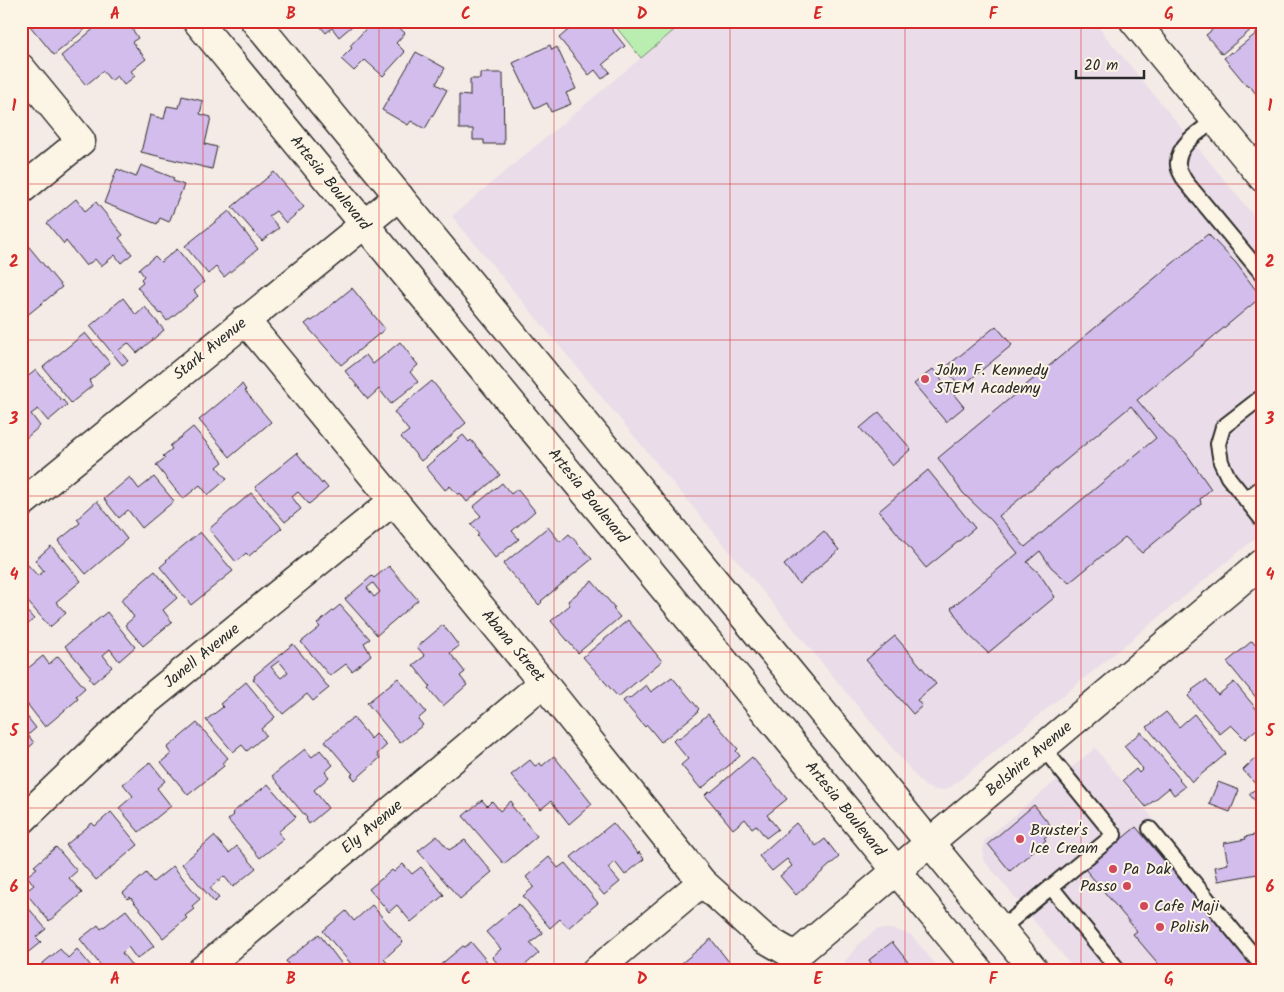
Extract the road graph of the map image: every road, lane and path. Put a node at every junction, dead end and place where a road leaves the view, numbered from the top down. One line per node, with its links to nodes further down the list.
1 (197, 21): 9 (street, Artesia Boulevard)
2 (255, 21): 8 (street)
3 (1134, 21): 5 (street)
4 (21, 68): 7 (street)
5 (1215, 120): 6 (street); 10 (lane)
6 (1263, 178)
7 (21, 190)
8 (399, 196): 9 (street, Stark Avenue); 23 (street)
9 (364, 224): 11 (street, Stark Avenue); 24 (street, Artesia Boulevard)
10 (1263, 275)
11 (245, 320): 15 (street, Abana Street); 16 (street, Stark Avenue)
12 (1263, 396): 14 (lane)
13 (1263, 486): 14 (lane)
14 (1246, 500): 17 (lane)
15 (393, 501): 19 (street, Abana Street); 21 (street, Janell Avenue)
16 (21, 504)
17 (1263, 521)
18 (1263, 562): 20 (street, Belshire Avenue)
19 (543, 683): 25 (street, Abana Street); 30 (street, Ely Avenue)
20 (1042, 748): 23 (street, Belshire Avenue); 26 (lane)
21 (21, 821)
22 (1150, 829): 29 (lane)
23 (930, 842): 24 (street, Belshire Avenue); 27 (street)
24 (896, 870): 28 (street, Belshire Avenue); 32 (street, Artesia Boulevard)
25 (702, 882): 28 (street, Abana Street); 31 (street)
26 (1051, 887): 27 (lane); 34 (lane)
27 (1001, 929): 33 (street)
28 (795, 956)
29 (1263, 967)
30 (201, 971)
31 (596, 971)
32 (979, 971)
33 (1035, 971)
34 (1119, 971)

